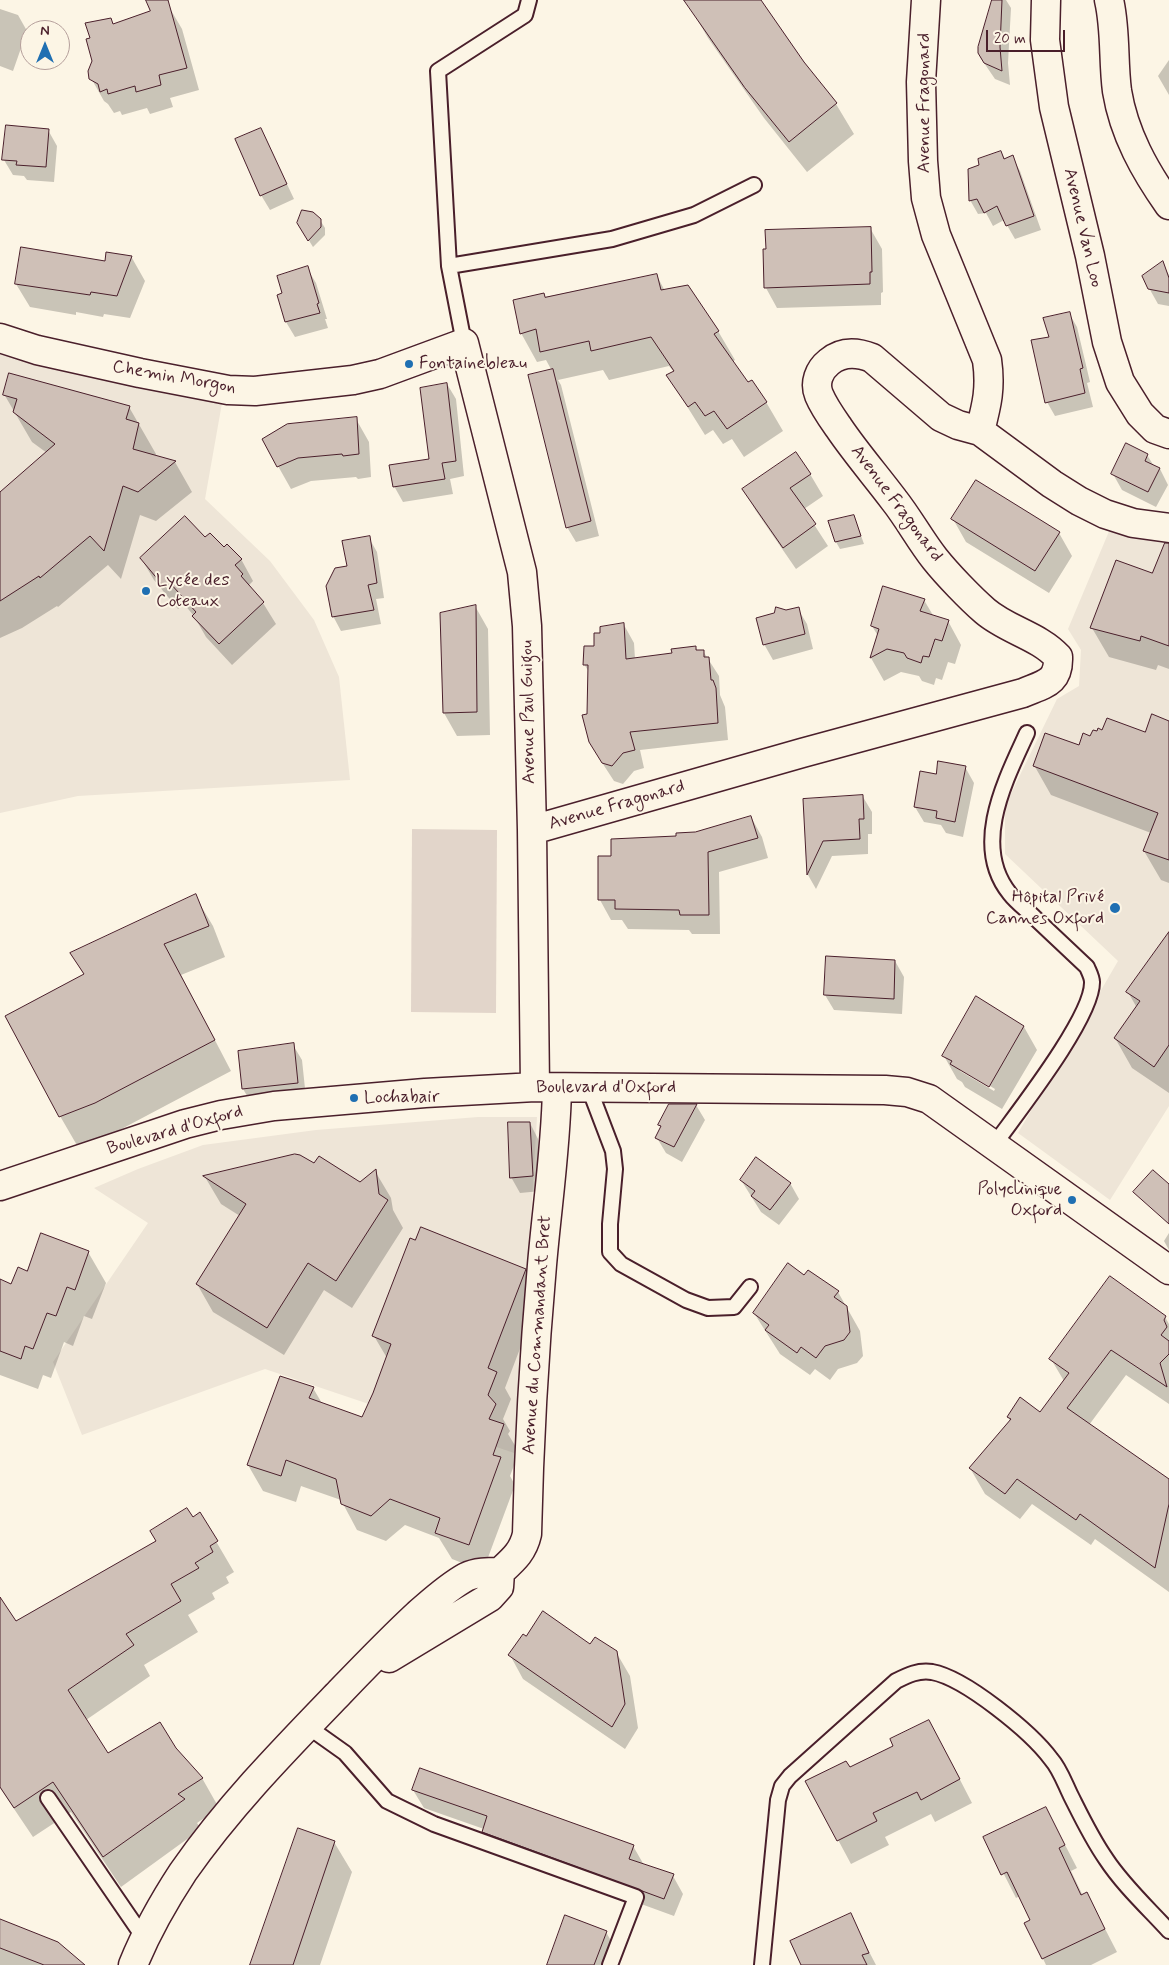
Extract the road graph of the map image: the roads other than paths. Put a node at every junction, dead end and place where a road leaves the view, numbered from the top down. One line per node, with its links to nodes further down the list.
1 (529, 0): 7 (lane)
2 (926, 0): 10 (street, Avenue Fragonard)
3 (1046, 0): 11 (street, Avenue Van Loo)
4 (1109, 0): 6 (street)
5 (754, 185): 7 (lane)
6 (1169, 205)
7 (449, 266): 9 (lane)
8 (0, 338): 9 (street, Chemin Morgon)
9 (464, 343): 14 (street, Avenue Paul Guigou)
10 (980, 431): 12 (street); 14 (street, Avenue Fragonard)
11 (1169, 434)
12 (1169, 528)
13 (1027, 733): 17 (lane)
14 (532, 830): 15 (street, Avenue Paul Guigou)
15 (546, 1088): 16 (street, Boulevard d'Oxford); 18 (street, Boulevard d'Oxford); 21 (street, Avenue du Commandant Bret)
16 (589, 1088): 17 (street, Boulevard d'Oxford); 20 (lane)
17 (994, 1145): 19 (street, Boulevard d'Oxford)
18 (0, 1186)
19 (1169, 1270)
20 (750, 1286)
21 (307, 1726): 24 (street, Avenue du Commandant Bret); 26 (lane)
22 (48, 1798): 24 (lane)
23 (1169, 1931): 27 (lane)
24 (144, 1938): 25 (street, Avenue du Commandant Bret)
25 (133, 1965)
26 (610, 1965)
27 (762, 1965)

